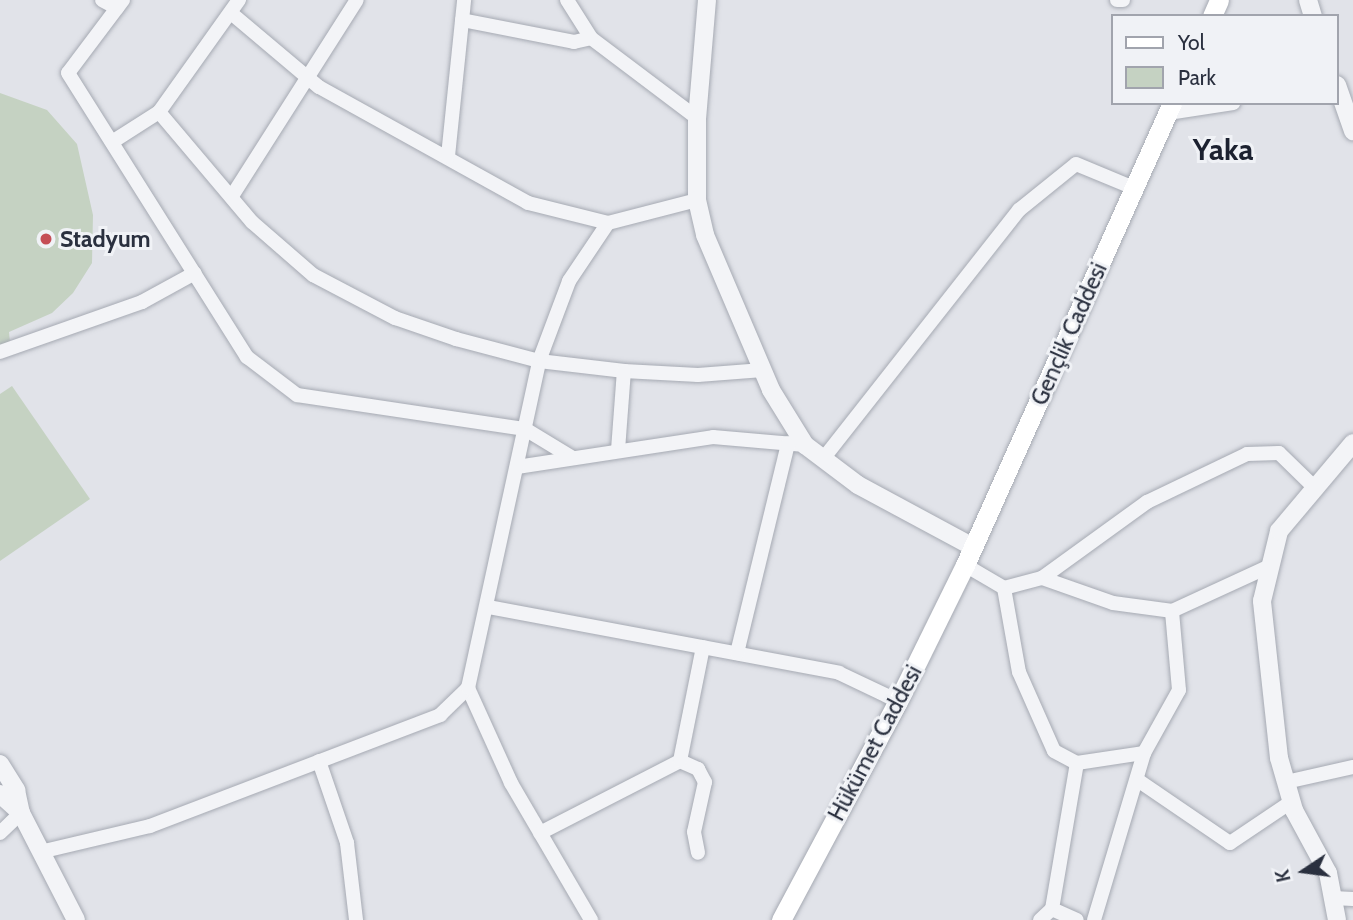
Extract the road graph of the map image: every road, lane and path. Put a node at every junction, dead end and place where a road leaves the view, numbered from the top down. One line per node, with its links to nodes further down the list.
1 (102, 0): 9 (street)
2 (239, 0): 10 (street)
3 (357, 0): 13 (street)
4 (464, 0): 11 (street)
5 (567, 0): 12 (street)
6 (707, 0): 18 (street)
7 (1117, 0): 8 (street)
8 (1123, 0)
9 (120, 4): 20 (street)
10 (231, 13): 13 (street); 17 (street)
11 (462, 20): 12 (street); 21 (street)
12 (591, 38): 18 (street)
13 (310, 79): 21 (street); 23 (street)
14 (1342, 88): 19 (street)
15 (1208, 105): 16 (street)
16 (1170, 108): 22 (main road, Gençlik Caddesi)
17 (159, 111): 20 (street); 23 (street)
18 (696, 118): 24 (street)
19 (1353, 131)
20 (112, 142): 26 (street)
21 (448, 156): 25 (street)
22 (1134, 188): 36 (street); 39 (main road, Gençlik Caddesi)
23 (232, 196): 28 (street)
24 (697, 200): 25 (street); 29 (street)
25 (608, 223): 28 (street)
26 (195, 272): 27 (street); 31 (street)
27 (0, 352)
28 (539, 361): 30 (street); 31 (street)
29 (763, 370): 30 (street); 32 (street)
30 (624, 371): 33 (street)
31 (525, 429): 35 (street); 37 (street)
32 (796, 444): 33 (street); 36 (street); 46 (street)
33 (618, 450): 35 (street)
34 (1350, 452): 38 (street)
35 (571, 457): 37 (street)
36 (823, 459): 39 (street)
37 (517, 467): 43 (street)
38 (1315, 488): 40 (street); 41 (street)
39 (969, 556): 42 (street); 48 (main road, Hükümet Caddesi)
40 (1270, 566): 44 (street); 56 (street)
41 (1042, 578): 42 (street); 44 (street)
42 (1004, 589): 52 (street)
43 (488, 607): 45 (street); 47 (street)
44 (1172, 611): 49 (street)
45 (703, 647): 46 (street); 51 (street)
46 (737, 653): 48 (street)
47 (467, 688): 50 (street); 61 (street)
48 (898, 702): 67 (main road, Hükümet Caddesi)
49 (1144, 753): 52 (street); 55 (street)
50 (319, 761): 62 (street); 69 (street)
51 (680, 761): 61 (street); 63 (street)
52 (1077, 763): 66 (street)
53 (0, 764): 59 (street)
54 (1353, 767): 56 (street)
55 (1139, 780): 58 (street); 73 (street)
56 (1286, 782): 58 (street)
57 (0, 794): 59 (street)
58 (1292, 802): 64 (street)
59 (21, 813): 60 (street); 62 (street)
60 (0, 833)
61 (540, 833): 70 (street)
62 (40, 852): 68 (street)
63 (698, 853)
64 (1333, 898): 65 (street); 74 (street)
65 (1353, 899)
66 (1052, 909): 71 (street); 72 (street)
67 (787, 918)
68 (76, 920)
69 (356, 920)
70 (591, 920)
71 (1040, 920)
72 (1077, 920)
73 (1094, 920)
74 (1337, 920)

